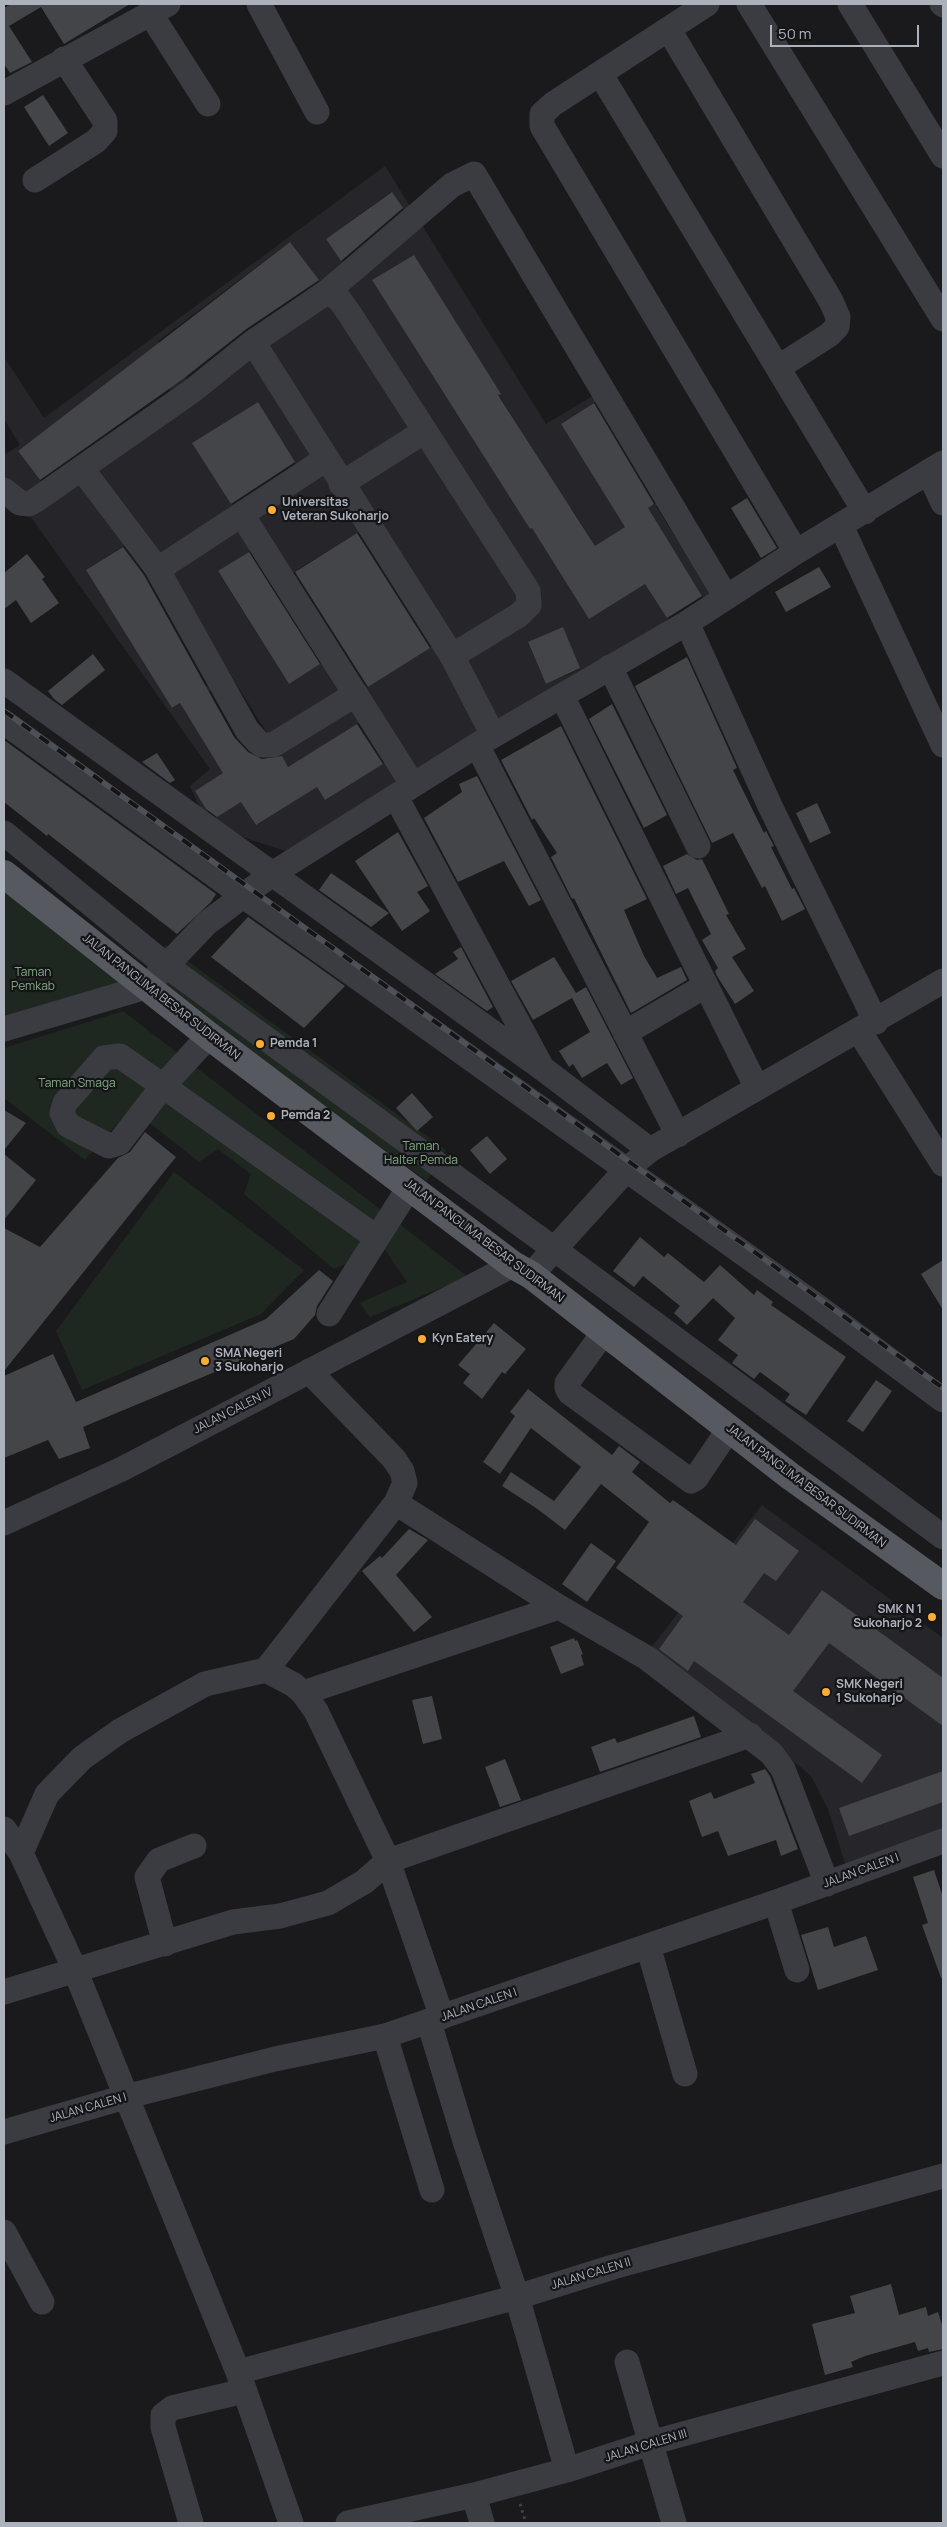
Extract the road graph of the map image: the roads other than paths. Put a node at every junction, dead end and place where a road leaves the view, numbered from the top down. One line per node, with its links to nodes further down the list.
1 (259, 4): 11 (street)
2 (707, 4): 6 (street)
3 (749, 4): 15 (street)
4 (850, 4): 12 (street)
5 (159, 8): 7 (street); 10 (street)
6 (669, 30): 8 (street); 17 (street)
7 (64, 59): 9 (street); 13 (street)
8 (601, 75): 17 (street); 28 (street)
9 (4, 93)
10 (208, 104)
11 (317, 112)
12 (943, 156)
13 (35, 180)
14 (327, 292): 16 (street); 18 (street); 30 (street)
15 (943, 319)
16 (253, 342): 19 (street); 21 (street)
17 (779, 367): 25 (street)
18 (425, 431): 22 (street); 32 (street)
19 (326, 459): 22 (street); 26 (street)
20 (936, 468): 24 (street); 25 (street)
21 (82, 469): 23 (street); 29 (street)
22 (341, 484): 32 (street)
23 (4, 490)
24 (943, 503)
25 (865, 512): 27 (street)
26 (242, 515): 29 (street); 35 (street)
27 (841, 526): 28 (street); 39 (street)
28 (796, 552): 30 (street)
29 (156, 567): 35 (street)
30 (726, 597): 31 (street)
31 (687, 623): 33 (street); 50 (street)
32 (452, 656): 38 (street)
33 (610, 667): 36 (street); 42 (street)
34 (4, 681): 44 (street)
35 (356, 694): 40 (street)
36 (562, 696): 38 (street); 48 (street)
37 (4, 722): 45 (street)
38 (485, 740): 40 (street); 52 (street)
39 (943, 745)
40 (405, 791): 44 (street); 54 (street)
41 (4, 833): 46 (street)
42 (698, 846)
43 (4, 874): 49 (main road, JALAN PANGLIMA BESAR SUDIRMAN)
44 (272, 874): 45 (street); 54 (street)
45 (242, 895): 46 (street); 59 (street)
46 (168, 967): 49 (street); 62 (street)
47 (943, 981): 50 (street, JALAN CALEN IV)
48 (705, 986): 52 (street); 55 (street)
49 (146, 987): 51 (street); 53 (main road, JALAN PANGLIMA BESAR SUDIRMAN)
50 (867, 1026): 55 (street, JALAN CALEN IV); 58 (street)
51 (4, 1029)
52 (625, 1033): 56 (street)
53 (210, 1036): 60 (main road, JALAN PANGLIMA BESAR SUDIRMAN); 61 (street)
54 (542, 1068): 57 (street)
55 (757, 1088): 56 (street, JALAN CALEN IV)
56 (678, 1135): 57 (street, JALAN CALEN IV)
57 (650, 1150): 59 (street, JALAN CALEN IV)
58 (943, 1164)
59 (626, 1170): 62 (street, JALAN CALEN IV); 67 (street)
60 (410, 1186): 61 (street); 63 (main road, JALAN PANGLIMA BESAR SUDIRMAN)
61 (377, 1238): 64 (street)
62 (554, 1249): 63 (street, JALAN CALEN IV); 71 (street)
63 (522, 1270): 65 (main road, JALAN PANGLIMA BESAR SUDIRMAN); 66 (street, JALAN CALEN IV)
64 (329, 1314)
65 (604, 1332): 68 (main road, JALAN PANGLIMA BESAR SUDIRMAN); 68 (street)
66 (309, 1371): 69 (street); 70 (street, JALAN CALEN IV)
67 (943, 1400)
68 (729, 1429): 72 (main road, JALAN PANGLIMA BESAR SUDIRMAN)
69 (396, 1503): 73 (street); 74 (street)
70 (4, 1523)
71 (943, 1537)
72 (943, 1586)
73 (559, 1607): 75 (street); 76 (street)
74 (266, 1670): 75 (street); 77 (street)
75 (303, 1693): 80 (street)
76 (750, 1735): 80 (street); 81 (street)
77 (10, 1841): 85 (street)
78 (943, 1841): 81 (street, JALAN CALEN I)
79 (194, 1846): 83 (street)
80 (388, 1861): 83 (street); 88 (street)
81 (827, 1884): 82 (street, JALAN CALEN I)
82 (776, 1902): 84 (street, JALAN CALEN I); 86 (street)
83 (165, 1944): 85 (street)
84 (648, 1946): 88 (street, JALAN CALEN I); 90 (street)
85 (75, 1970): 87 (street); 91 (street)
86 (797, 1970)
87 (4, 1992)
88 (436, 2020): 89 (street, JALAN CALEN I); 96 (street)
89 (385, 2036): 91 (street, JALAN CALEN I); 94 (street)
90 (685, 2074)
91 (125, 2097): 92 (street, JALAN CALEN I); 100 (street)
92 (4, 2132)
93 (943, 2176): 96 (street, JALAN CALEN II)
94 (432, 2190)
95 (4, 2232): 97 (street)
96 (517, 2297): 100 (street, JALAN CALEN II); 102 (street)
97 (42, 2302)
98 (627, 2362): 101 (street)
99 (943, 2363): 101 (street, JALAN CALEN III)
100 (241, 2381): 104 (street, JALAN CALEN II); 105 (street)
101 (650, 2443): 102 (street, JALAN CALEN III); 108 (street)
102 (567, 2470): 103 (street, JALAN CALEN III)
103 (474, 2495): 106 (street, JALAN CALEN III); 107 (street)
104 (191, 2523)
105 (291, 2523)
106 (348, 2523)
107 (482, 2523)
108 (674, 2523)

